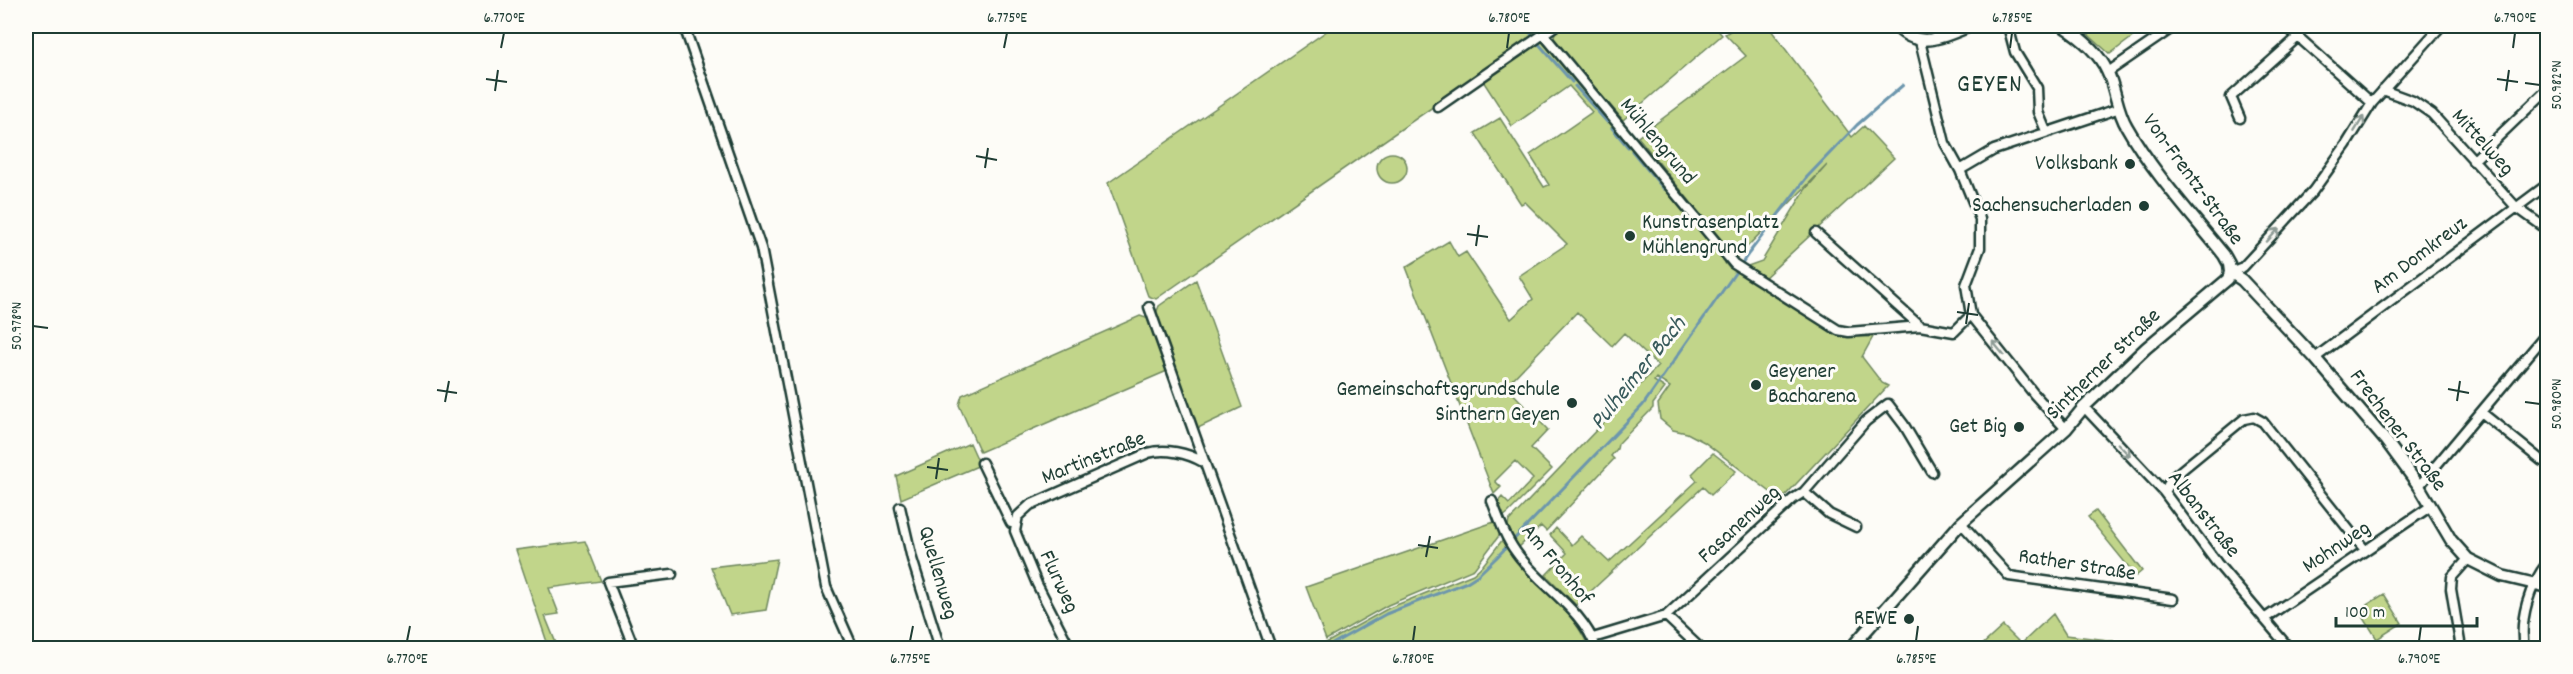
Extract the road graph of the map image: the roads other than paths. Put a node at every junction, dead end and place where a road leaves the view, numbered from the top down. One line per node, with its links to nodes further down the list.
1 (684, 26): 60 (street)
2 (1555, 26): 10 (street)
3 (1896, 26): 12 (street)
4 (1970, 26): 12 (street)
5 (2008, 26): 20 (street)
6 (2063, 26): 13 (street, Von-Frentz-Straße)
7 (2175, 26): 13 (street)
8 (2286, 26): 11 (street)
9 (2441, 26): 15 (street, Sintherner Straße)
10 (1544, 35): 17 (street); 30 (street, Mühlengrund)
11 (2298, 36): 16 (street); 19 (street)
12 (1920, 40): 22 (street)
13 (2108, 72): 18 (street, Von-Frentz-Straße)
14 (2547, 89): 21 (street)
15 (2383, 90): 16 (street, Sintherner Straße); 21 (street, Mittelweg)
16 (2372, 103): 27 (street, Sintherner Straße, one-way to 16)
17 (1438, 107)
18 (2117, 108): 20 (street); 27 (street, Von-Frentz-Straße)
19 (2240, 118)
20 (2046, 131): 22 (street)
21 (2473, 162): 24 (street, Mittelweg)
22 (1960, 170): 29 (street)
23 (2547, 184): 24 (street, Am Domkreuz)
24 (2516, 207): 25 (street, Mittelweg); 32 (street, Am Domkreuz)
25 (2547, 230)
26 (1816, 233): 30 (street)
27 (2230, 272): 32 (street, Frechener Straße); 33 (street, Sintherner Straße)
28 (1149, 307): 37 (street)
29 (1971, 315): 30 (street, Mühlengrund); 35 (street, one-way to 29)
30 (1920, 326)
31 (2547, 332): 34 (street)
32 (2315, 358): 40 (street, Frechener Straße)
33 (2084, 408): 35 (street, Sintherner Straße); 42 (street, Albanstraße, one-way to 42)
34 (2481, 412): 36 (street); 40 (street)
35 (2066, 429): 46 (street, Sintherner Straße)
36 (2542, 461)
37 (1204, 462): 47 (street, Martinstraße); 63 (street)
38 (982, 463): 47 (street, Flurweg)
39 (1932, 472): 41 (street, Fasanenweg)
40 (2419, 486): 44 (street, Frechener Straße)
41 (1804, 492): 48 (street); 56 (street, Fasanenweg)
42 (2164, 492): 49 (street); 57 (street, Albanstraße)
43 (1492, 501): 58 (street, Am Fronhof)
44 (2431, 506): 49 (street, Mohnweg); 50 (street, Frechener Straße)
45 (900, 507): 61 (street, Quellenweg)
46 (1961, 524): 55 (street, Rather Straße); 66 (street, Sintherner Straße)
47 (1015, 527): 62 (street, Flurweg)
48 (1856, 527)
49 (2365, 550): 57 (street, Mohnweg)
50 (2468, 559): 53 (street, Frechener Straße); 68 (street)
51 (2547, 562): 53 (street)
52 (672, 574): 59 (street)
53 (2533, 584): 54 (street, Frechener Straße); 69 (street)
54 (2547, 587)
55 (2173, 599)
56 (1666, 616): 58 (street, Fasanenweg); 65 (street)
57 (2264, 619): 67 (street, Albanstraße)
58 (1593, 638): 64 (street, Am Fronhof)
59 (634, 648)
60 (853, 648)
61 (939, 648)
62 (1070, 648)
63 (1271, 648)
64 (1596, 648)
65 (1700, 648)
66 (1851, 648)
67 (2289, 648)
68 (2461, 648)
69 (2524, 648)

